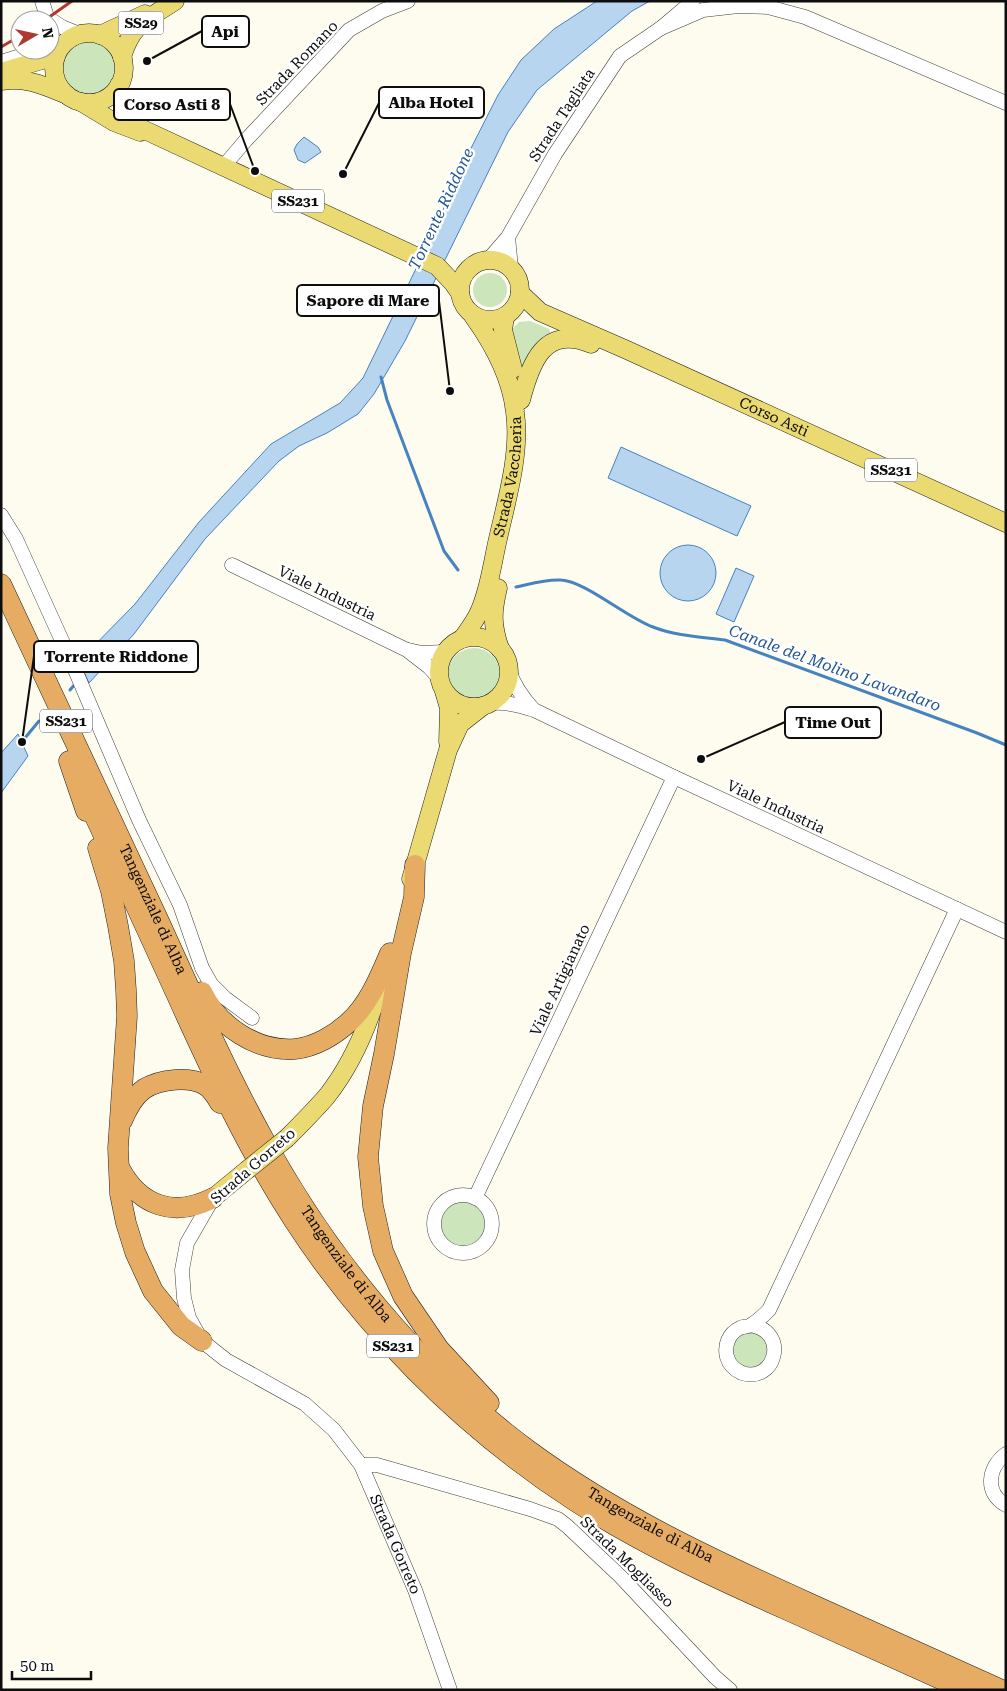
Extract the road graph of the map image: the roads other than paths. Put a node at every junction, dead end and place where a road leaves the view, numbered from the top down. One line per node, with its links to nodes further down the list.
1 (174, 1): 9 (main road, SS29); 11 (main road, SS29)
2 (408, 1): 20 (street, Strada Romano)
3 (693, 1): 7 (street, Strada Tagliata)
4 (745, 4): 5 (street, Strada Tagliata); 7 (street, Strada Tagliata)
5 (783, 7): 18 (street, Strada Tagliata)
6 (60, 26): 8 (street)
7 (661, 28): 21 (street, Strada Tagliata)
8 (79, 34): 9 (main road, SS29); 10 (main road)
9 (100, 35): 11 (main road, SS29)
10 (60, 45)
11 (122, 57): 16 (main road, SS29)
12 (31, 60): 14 (main road)
13 (50, 60): 17 (main road)
14 (1, 72)
15 (1, 81): 17 (main road)
16 (119, 85): 17 (main road); 19 (main road, SS231)
17 (74, 98): 19 (main road, SS231)
18 (1006, 103)
19 (174, 144): 20 (main road, SS231)
20 (223, 167): 23 (main road, SS231)
21 (508, 237): 22 (street, Strada Tagliata); 24 (street)
22 (480, 262): 23 (main road, SS231); 24 (main road, SS231); 25 (main road)
23 (441, 267): 25 (main road, SS231)
24 (511, 268): 26 (main road, SS231)
25 (460, 293): 29 (main road, SS231)
26 (520, 293): 27 (main road, SS231); 28 (main road)
27 (540, 312): 28 (main road, SS231); 31 (main road, Corso Asti / SS231)
28 (508, 315): 29 (main road, SS231); 30 (main road, Strada Vaccheria)
29 (473, 316): 37 (main road, Strada Vaccheria)
30 (522, 400): 31 (main road); 38 (main road, Strada Vaccheria)
31 (776, 418): 33 (main road, Corso Asti / SS231)
32 (1, 515): 53 (street)
33 (1006, 523)
34 (232, 565): 39 (street, Viale Industria)
35 (1, 584): 48 (highway, Tangenziale di Alba / SS231)
36 (1, 616): 46 (highway, Tangenziale di Alba / SS231)
37 (462, 638): 38 (main road); 40 (main road)
38 (500, 649): 41 (main road)
39 (407, 650): 40 (street, Viale Industria); 42 (street, Viale Industria)
40 (444, 652): 42 (main road)
41 (509, 670): 43 (main road); 44 (street, Viale Industria)
42 (442, 685): 43 (main road); 45 (main road, Strada Gorreto)
43 (487, 705): 44 (street, Viale Industria); 45 (main road, Strada Gorreto)
44 (534, 710): 47 (street, Viale Industria)
45 (448, 750): 49 (main road, Strada Gorreto)
46 (69, 760): 54 (highway); 55 (highway, Tangenziale di Alba / SS231)
47 (674, 777): 50 (street, Viale Industria); 58 (street, Viale Artigianato)
48 (129, 858): 52 (highway); 66 (highway, Tangenziale di Alba / SS231)
49 (415, 865): 52 (main road, Strada Gorreto); 66 (highway)
50 (957, 909): 51 (street, Viale Industria); 59 (street)
51 (1006, 932)
52 (390, 953): 57 (main road, Strada Gorreto, bridge)
53 (252, 1018)
54 (118, 1130): 55 (highway); 56 (highway)
55 (248, 1144): 69 (highway, Tangenziale di Alba / SS231)
56 (120, 1169): 57 (highway); 62 (highway)
57 (213, 1198): 62 (street, Strada Gorreto)
58 (475, 1198): 58 (street)
59 (769, 1310): 60 (street); 61 (street)
60 (751, 1325): 61 (street); 61 (street)
61 (771, 1336)
62 (202, 1341): 64 (street, Strada Gorreto)
63 (1006, 1454): 65 (street)
64 (361, 1465): 67 (street, Strada Gorreto); 68 (street, Strada Mogliasso)
65 (1006, 1505)
66 (620, 1510): 70 (highway, Tangenziale di Alba / SS231)
67 (450, 1690)
68 (730, 1690)
69 (965, 1690)
70 (1002, 1690)

